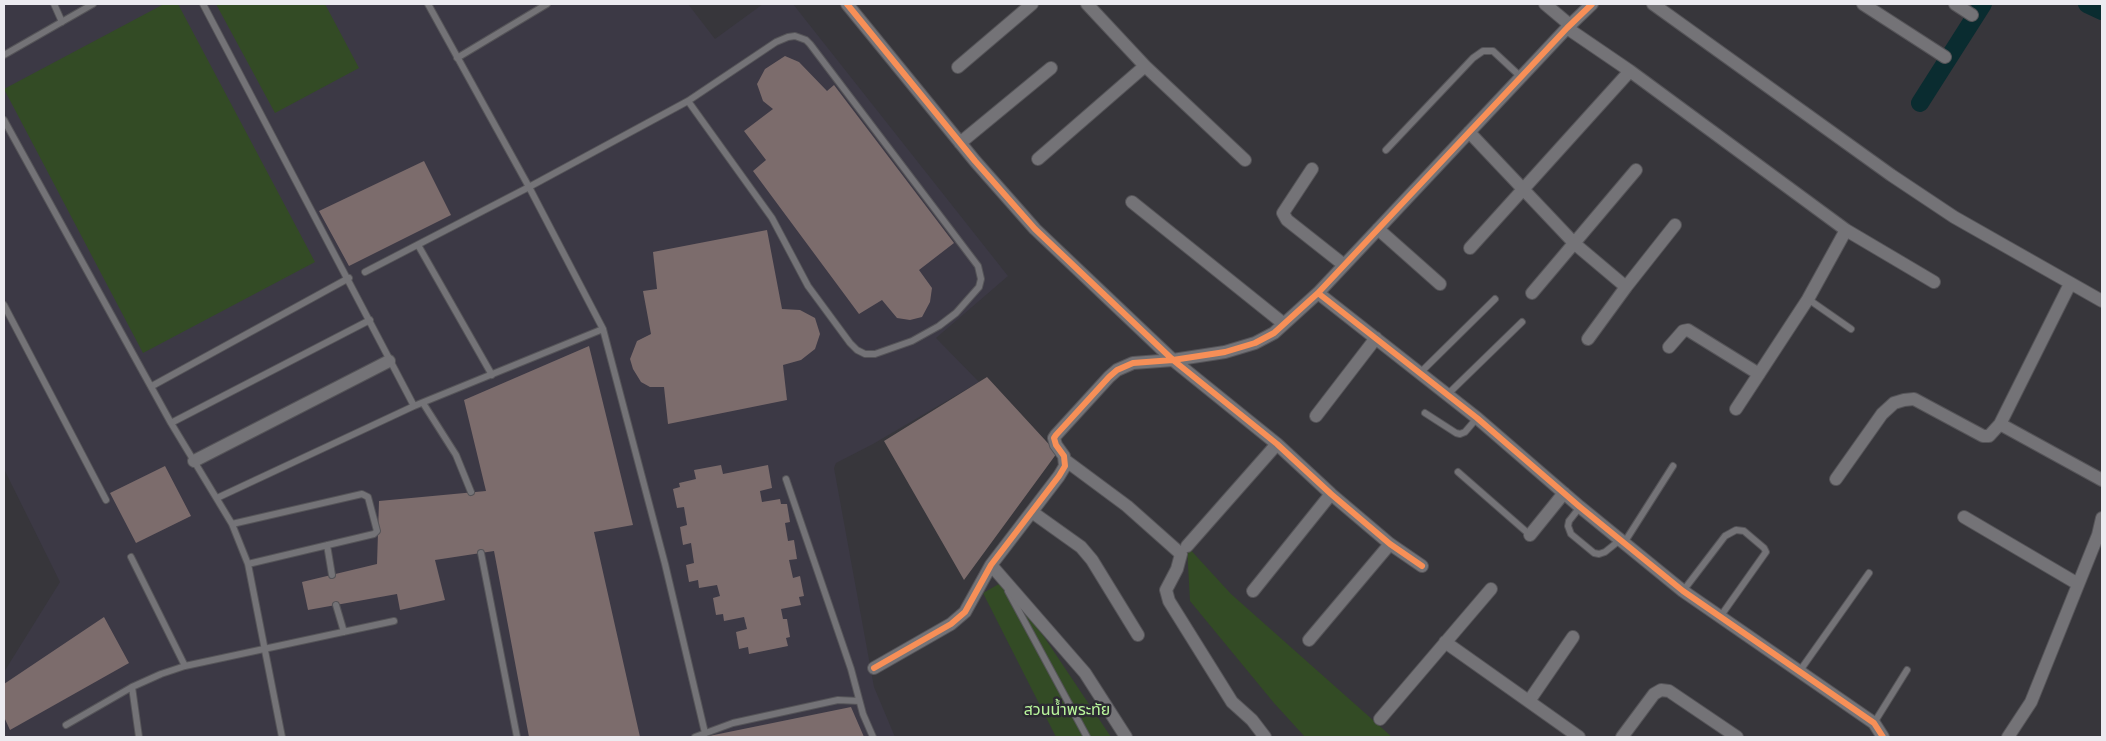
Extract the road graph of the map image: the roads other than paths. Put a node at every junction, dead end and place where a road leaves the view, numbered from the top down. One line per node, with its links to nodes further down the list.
1 (54, 4): 15 (lane)
2 (93, 4): 15 (lane)
3 (203, 4): 45 (lane)
4 (428, 4): 19 (lane)
5 (547, 4): 19 (lane)
6 (847, 4): 28 (street)
7 (1032, 4): 21 (street)
8 (1087, 4): 20 (street)
9 (1545, 4): 16 (street)
10 (1592, 4): 16 (street)
11 (1653, 4): 48 (street)
12 (1863, 4): 18 (street)
13 (1955, 4): 14 (street)
14 (1972, 15)
15 (62, 22): 17 (lane)
16 (1568, 27): 23 (street); 24 (street)
17 (4, 55)
18 (1945, 57)
19 (457, 58): 34 (lane)
20 (1145, 66): 30 (street); 31 (street)
21 (958, 67)
22 (1051, 68): 28 (street)
23 (1630, 71): 35 (street); 39 (street)
24 (1521, 76): 27 (street); 29 (lane)
25 (688, 101): 25 (lane); 34 (lane)
26 (4, 120): 69 (lane)
27 (1469, 132): 35 (street); 38 (street)
28 (960, 143): 64 (street)
29 (1386, 150)
30 (1038, 159)
31 (1246, 160)
32 (1312, 169): 43 (street)
33 (1636, 170): 41 (street)
34 (529, 187): 40 (lane); 59 (lane)
35 (1523, 190): 41 (street); 42 (street)
36 (1132, 202): 58 (street)
37 (1675, 225): 49 (street)
38 (1378, 229): 43 (street); 47 (street)
39 (1846, 230): 46 (street); 53 (street)
40 (418, 244): 44 (lane); 68 (lane)
41 (1575, 244): 49 (street); 51 (street)
42 (1470, 248)
43 (1344, 265): 50 (street)
44 (365, 272)
45 (348, 278): 56 (lane); 69 (lane)
46 (1934, 282)
47 (1440, 284)
48 (2070, 284): 54 (street); 78 (street)
49 (1626, 287): 62 (street)
50 (1318, 292): 58 (street); 61 (street)
51 (1532, 293)
52 (1496, 299): 66 (lane)
53 (1808, 299): 60 (lane); 67 (street)
54 (2102, 301)
55 (4, 305): 91 (lane)
56 (370, 320): 65 (lane); 77 (lane)
57 (1522, 322): 70 (lane)
58 (1284, 324): 64 (street)
59 (603, 329): 68 (lane); 134 (lane)
60 (1851, 329)
61 (1376, 338): 66 (street); 75 (street)
62 (1588, 339)
63 (1668, 347): 67 (street)
64 (1173, 360): 79 (street); 80 (street)
65 (389, 361): 72 (lane); 81 (street)
66 (1420, 372): 70 (street)
67 (1759, 374): 73 (street)
68 (492, 375): 71 (lane)
69 (152, 386): 77 (lane)
70 (1448, 394): 76 (street)
71 (423, 403): 72 (lane); 87 (lane)
72 (414, 406): 90 (lane)
73 (1736, 409)
74 (1426, 413): 76 (lane)
75 (1316, 416)
76 (1478, 418): 88 (street)
77 (171, 422): 81 (lane)
78 (2000, 424): 85 (street); 86 (street)
79 (1276, 444): 89 (street); 102 (street)
80 (1066, 460): 93 (street); 142 (street)
81 (194, 461): 90 (lane)
82 (1673, 466): 99 (lane)
83 (1458, 472): 97 (lane)
84 (786, 479): 129 (lane)
85 (1836, 480)
86 (2102, 480)
87 (471, 492)
88 (1564, 493): 92 (street); 97 (street)
89 (1331, 494): 100 (street); 113 (street)
90 (217, 498): 96 (lane)
91 (106, 500)
92 (1580, 508): 99 (street); 99 (lane)
93 (1032, 512): 106 (street); 119 (street)
94 (1964, 517): 111 (street)
95 (2102, 518): 98 (street)
96 (232, 524): 101 (lane); 105 (lane)
97 (1530, 535)
98 (2100, 536): 111 (street)
99 (1622, 541): 114 (street)
100 (1390, 544): 107 (street); 121 (street)
101 (327, 545): 105 (lane); 110 (lane)
102 (1187, 546)
103 (481, 552): 137 (lane)
104 (131, 557): 124 (lane)
105 (248, 564): 123 (lane)
106 (991, 565): 109 (street); 125 (street)
107 (1422, 566)
108 (1870, 573): 127 (lane)
109 (1001, 574): 140 (lane); 141 (street)
110 (332, 575)
111 (2078, 584): 147 (street)
112 (1491, 589): 122 (street)
113 (1253, 591)
114 (1684, 591): 116 (street); 116 (lane)
115 (336, 605): 118 (lane)
116 (1720, 617): 127 (street)
117 (394, 622): 118 (lane)
118 (344, 632): 123 (lane)
119 (1138, 635)
120 (1573, 637): 130 (street)
121 (1309, 640)
122 (1445, 642): 130 (street); 131 (street)
123 (265, 649): 124 (lane); 136 (lane)
124 (185, 666): 128 (lane)
125 (874, 668)
126 (1907, 670): 132 (lane)
127 (1800, 672): 132 (street)
128 (132, 687): 133 (lane); 135 (lane)
129 (859, 701): 134 (lane); 139 (lane)
130 (1529, 702): 143 (street)
131 (1380, 719)
132 (1874, 723): 146 (street)
133 (66, 725)
134 (704, 735): 138 (lane)
135 (139, 737)
136 (282, 737)
137 (517, 737)
138 (695, 737)
139 (873, 737)
140 (1087, 737)
141 (1126, 737)
142 (1265, 737)
143 (1579, 737)
144 (1622, 737): 145 (street)
145 (1737, 737)
146 (1883, 737)
147 (2008, 737)

